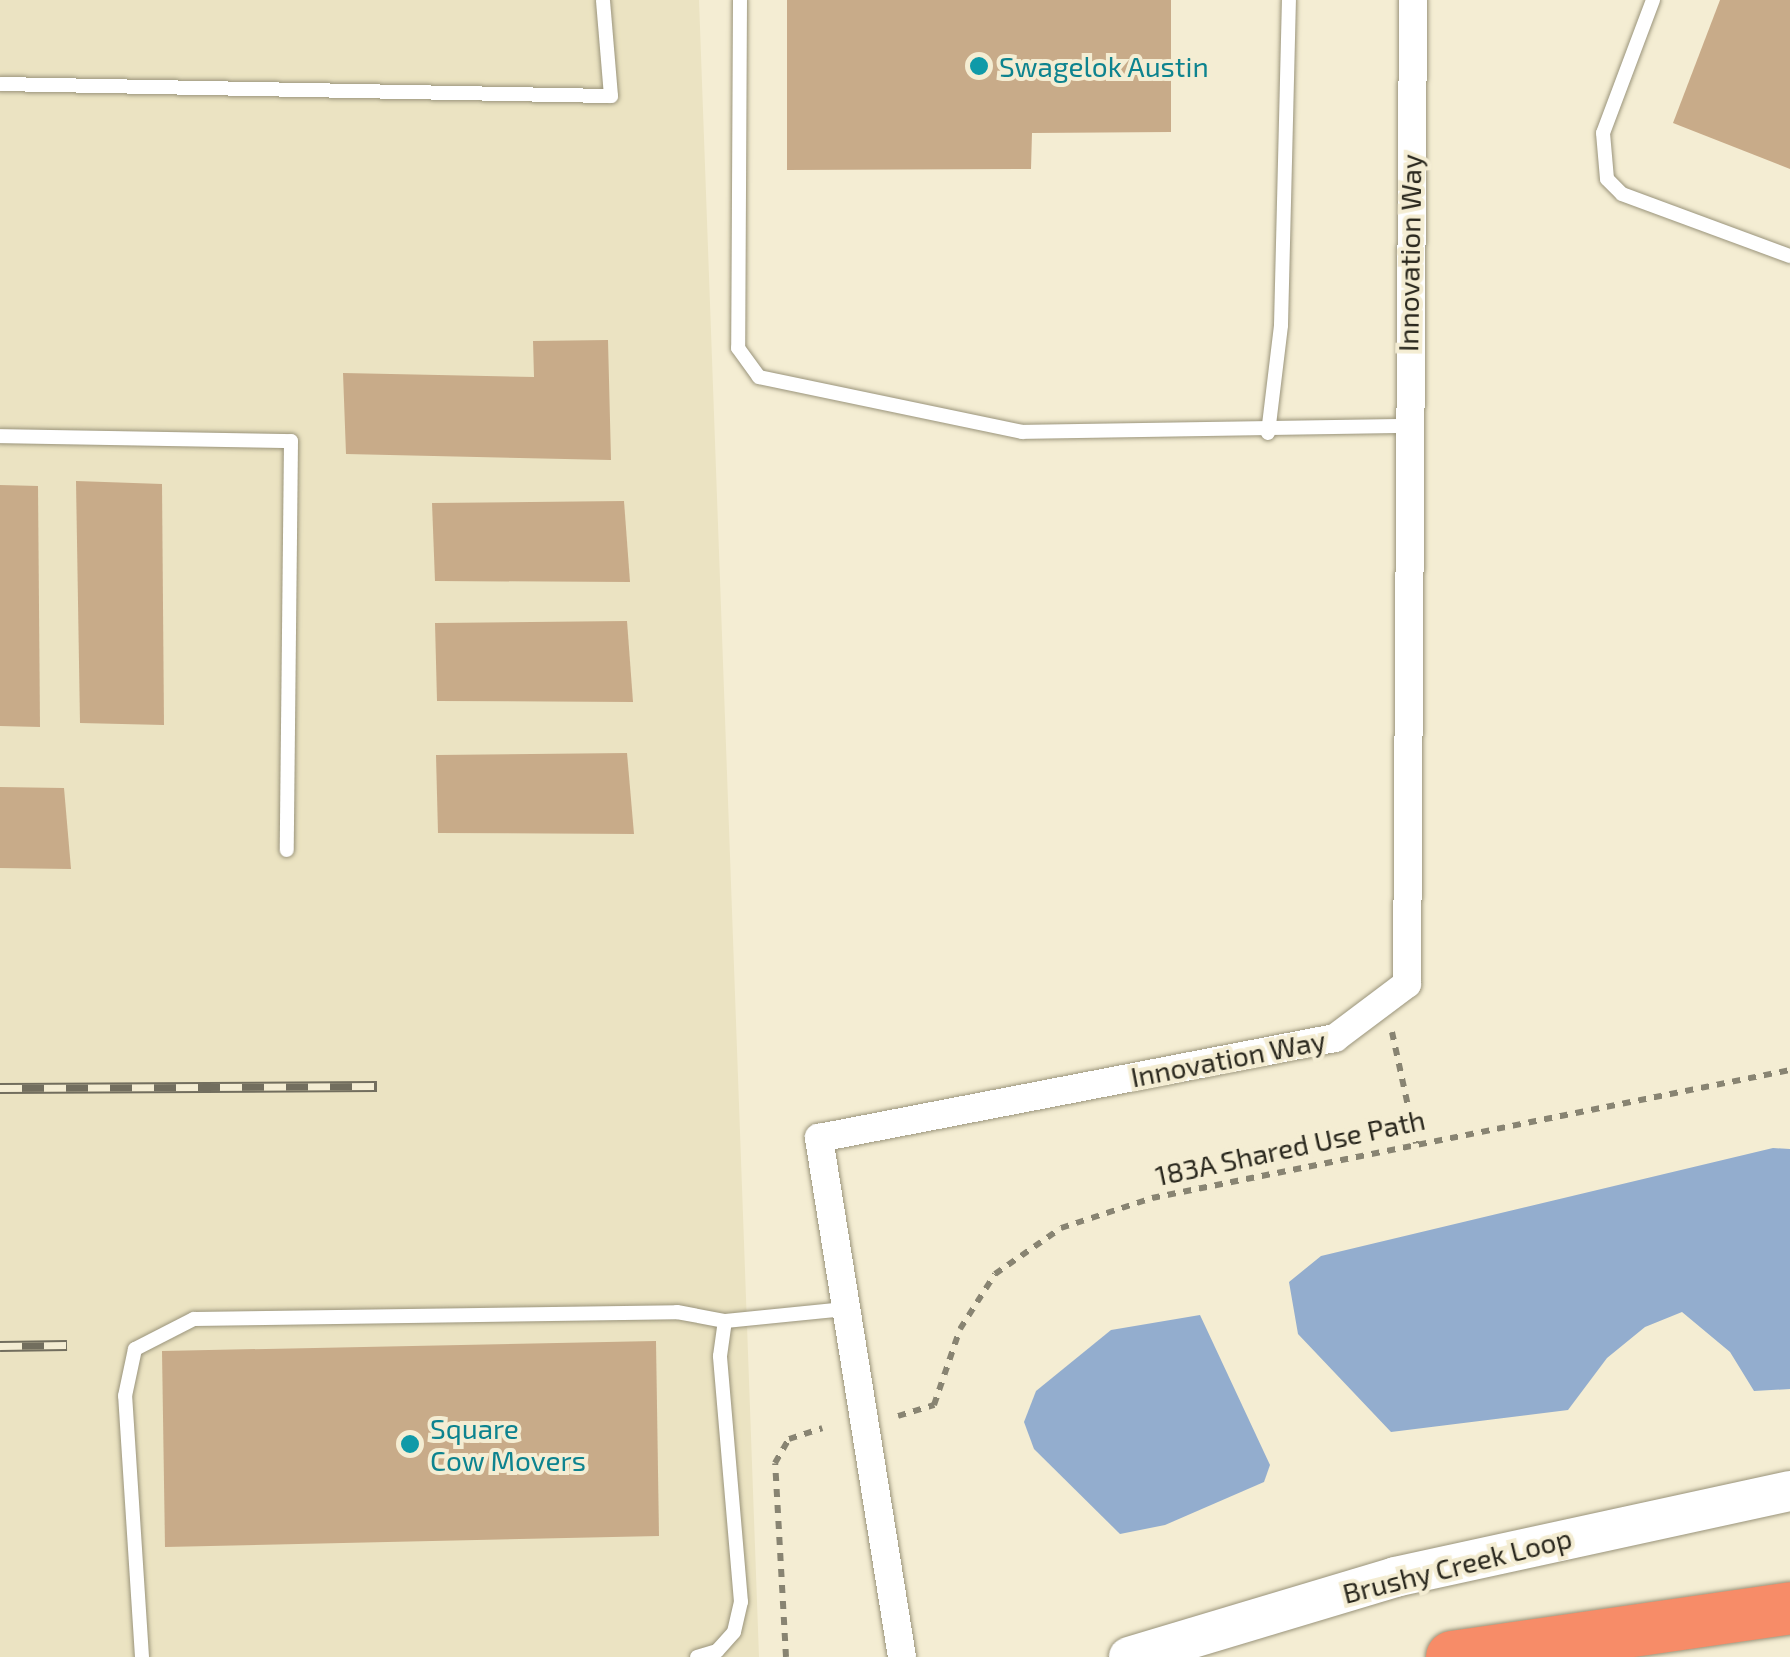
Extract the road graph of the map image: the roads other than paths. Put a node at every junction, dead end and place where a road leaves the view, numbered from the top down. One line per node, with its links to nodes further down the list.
1 (602, 0): 6 (lane)
2 (740, 0): 9 (lane)
3 (1289, 0): 9 (lane)
4 (1413, 0): 8 (street, Innovation Way)
5 (1653, 0): 7 (lane)
6 (0, 84)
7 (1790, 256)
8 (1407, 426): 9 (lane); 12 (street, Innovation Way)
9 (1268, 433)
10 (0, 436): 11 (lane)
11 (287, 850)
12 (845, 1309): 13 (lane); 18 (street, Innovation Way)
13 (725, 1322): 16 (lane); 17 (lane)
14 (1790, 1491): 19 (main road, Brushy Creek Loop)
15 (1790, 1608): 20 (highway)
16 (142, 1657)
17 (697, 1657)
18 (902, 1657)
19 (1129, 1657)
20 (1452, 1657)

